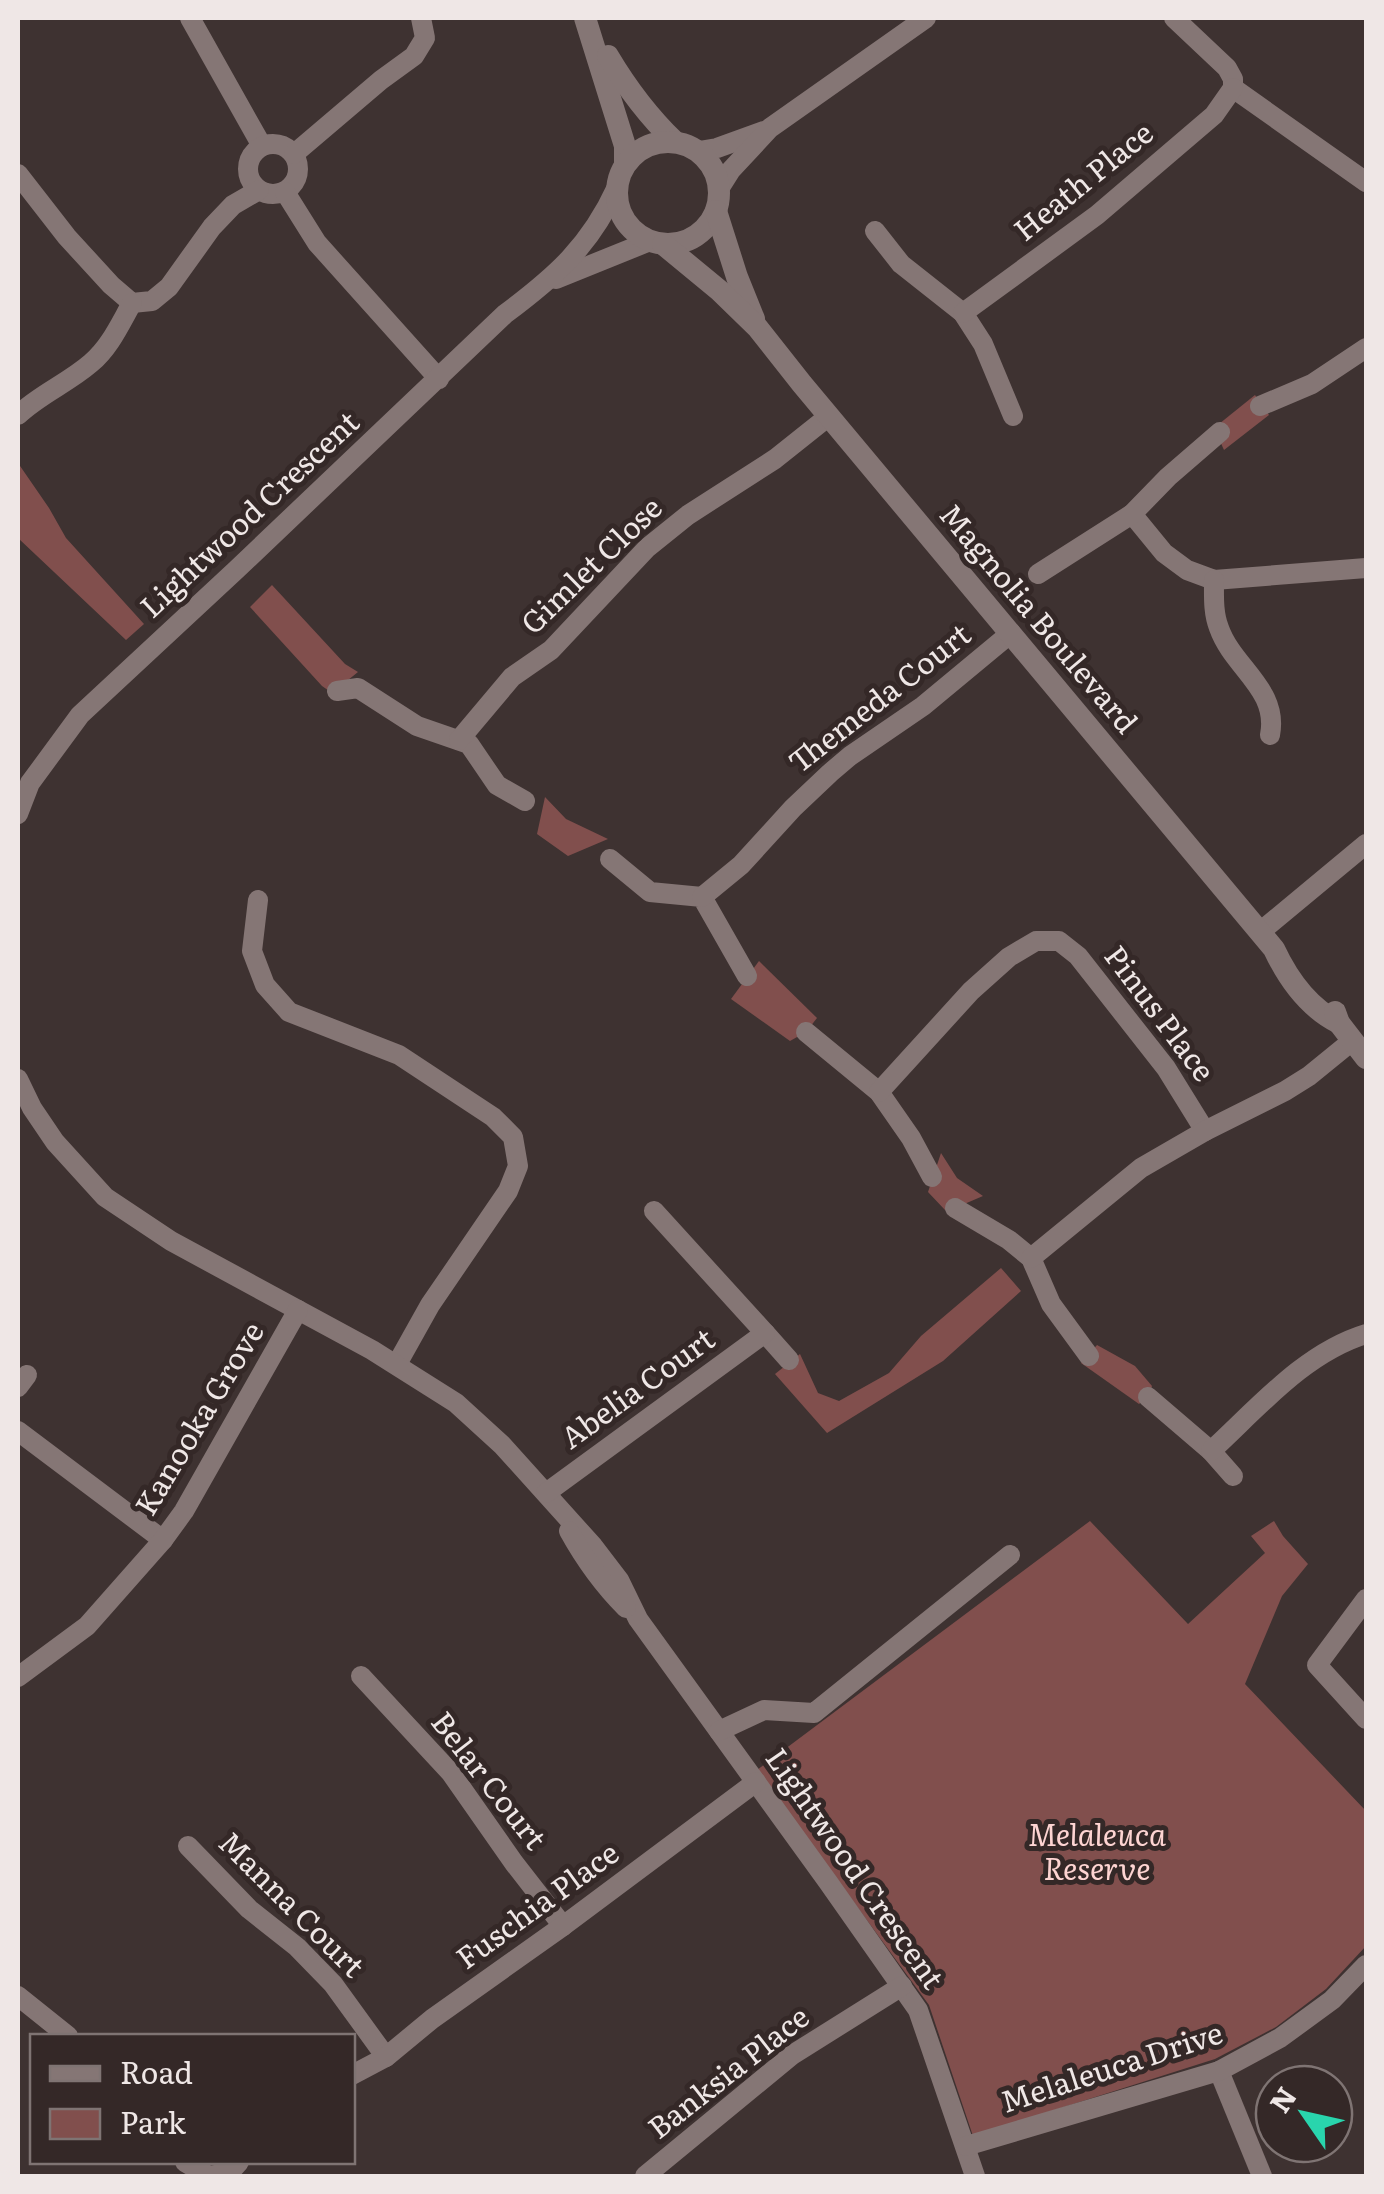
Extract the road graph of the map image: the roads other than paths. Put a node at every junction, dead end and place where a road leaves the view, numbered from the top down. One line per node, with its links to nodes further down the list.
1 (190, 18): 9 (street)
2 (421, 18): 11 (street)
3 (585, 18): 8 (street); 12 (street)
4 (926, 18): 7 (street)
5 (1174, 18): 6 (street)
6 (1233, 88): 14 (street); 23 (street, Heath Place)
7 (770, 128): 10 (street); 18 (street)
8 (675, 142): 10 (street); 12 (street)
9 (262, 146): 11 (street); 16 (street)
10 (698, 152): 18 (street)
11 (294, 154): 17 (street)
12 (626, 164): 15 (street)
13 (18, 174): 22 (street)
14 (1366, 182)
15 (617, 186): 20 (street); 21 (street, Lightwood Crescent)
16 (259, 190): 17 (street); 22 (street)
17 (285, 192): 26 (street)
18 (718, 200): 20 (street); 24 (street, Magnolia Boulevard)
19 (875, 231): 23 (street)
20 (656, 242): 21 (street, Lightwood Crescent); 24 (street, Magnolia Boulevard)
21 (549, 281): 26 (street, Lightwood Crescent)
22 (132, 303): 28 (street)
23 (963, 313): 30 (street)
24 (757, 327): 29 (street, Magnolia Boulevard)
25 (1366, 348): 27 (street)
26 (439, 378): 40 (street, Lightwood Crescent)
27 (1260, 406)
28 (18, 415)
29 (829, 416): 36 (street, Magnolia Boulevard); 39 (street, Gimlet Close)
30 (1014, 416)
31 (1220, 432): 32 (street)
32 (1132, 514): 34 (street); 35 (street)
33 (1366, 568): 35 (street)
34 (1038, 574)
35 (1214, 580): 38 (street)
36 (1011, 633): 45 (street, Themeda Court); 47 (street, Magnolia Boulevard)
37 (337, 691): 39 (street)
38 (1270, 734)
39 (460, 740): 41 (street)
40 (24, 779): 42 (street, Lightwood Crescent)
41 (525, 802)
42 (18, 814)
43 (1366, 844): 47 (street)
44 (610, 859): 45 (street)
45 (702, 897): 48 (street)
46 (258, 900): 64 (street)
47 (1267, 940): 50 (street, Magnolia Boulevard)
48 (746, 976)
49 (806, 1032): 52 (street)
50 (1352, 1041): 54 (street)
51 (18, 1078): 53 (street, Lightwood Crescent)
52 (879, 1092): 54 (street, Pinus Place); 55 (street)
53 (25, 1112): 59 (street, Lightwood Crescent)
54 (1204, 1131): 58 (street)
55 (932, 1178)
56 (955, 1208): 58 (street)
57 (654, 1211): 60 (street, Abelia Court)
58 (1030, 1258): 62 (street)
59 (298, 1310): 64 (street, Lightwood Crescent); 70 (street, Kanooka Grove)
60 (765, 1333): 63 (street, Abelia Court); 69 (street, Abelia Court)
61 (1366, 1334): 67 (street)
62 (1089, 1356)
63 (789, 1360)
64 (397, 1364): 69 (street, Lightwood Crescent)
65 (1148, 1397): 67 (street)
66 (18, 1431): 70 (street)
67 (1212, 1452): 68 (street)
68 (1234, 1476)
69 (550, 1498): 76 (street, Lightwood Crescent)
70 (164, 1540): 74 (street, Kanooka Grove)
71 (1010, 1555): 76 (street)
72 (1366, 1598): 75 (street)
73 (361, 1676): 79 (street, Belar Court)
74 (18, 1677)
75 (1366, 1719)
76 (719, 1731): 77 (street, Lightwood Crescent)
77 (756, 1782): 79 (street, Fuschia Place); 81 (street, Lightwood Crescent)
78 (188, 1846): 84 (street, Manna Court)
79 (564, 1926): 84 (street, Fuschia Place)
80 (1366, 1965): 85 (street, Melaleuca Drive)
81 (902, 1986): 87 (street, Lightwood Crescent); 90 (street, Banksia Place)
82 (18, 1996): 83 (street)
83 (66, 2034)
84 (386, 2056): 86 (street, Fuschia Place)
85 (1219, 2071): 87 (street, Melaleuca Drive); 92 (street)
86 (355, 2073)
87 (966, 2146): 91 (street, Lightwood Crescent)
88 (188, 2164): 89 (street)
89 (238, 2164)
90 (644, 2176)
91 (975, 2176)
92 (1262, 2176)

